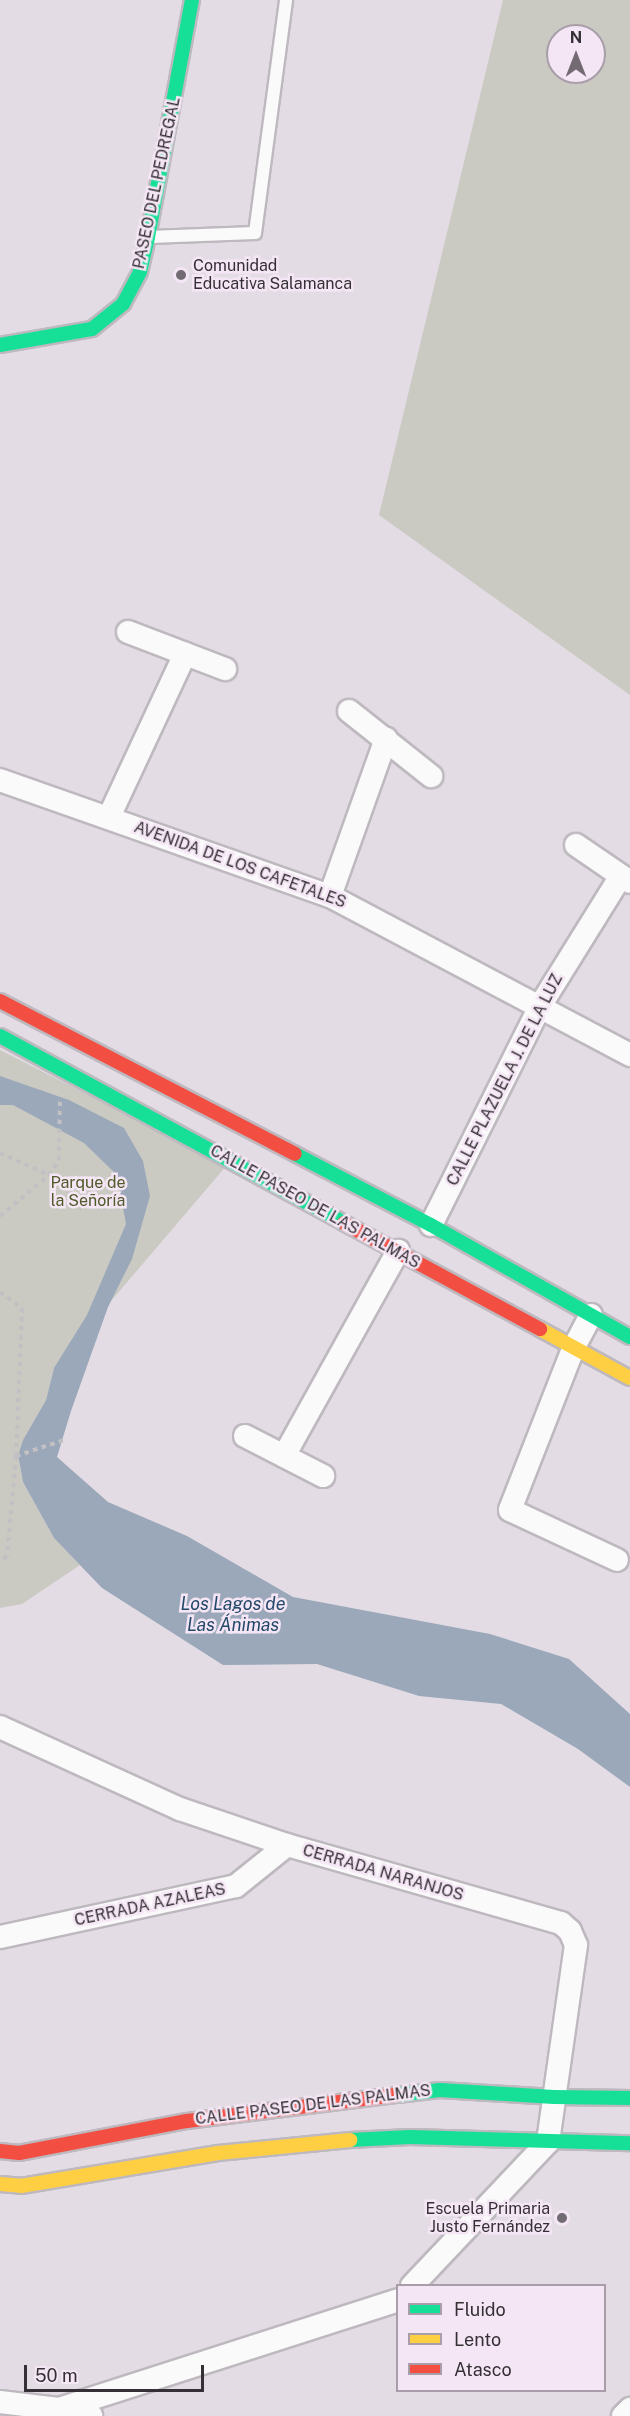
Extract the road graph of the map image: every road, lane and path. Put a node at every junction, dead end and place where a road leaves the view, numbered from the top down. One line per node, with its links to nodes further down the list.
1 (286, 0): 3 (lane)
2 (186, 4): 3 (street, PASEO DEL PEDREGAL)
3 (148, 237): 4 (street, PASEO DEL PEDREGAL)
4 (0, 345)
5 (128, 632): 6 (street)
6 (185, 654): 7 (street); 12 (street)
7 (225, 669)
8 (350, 711): 9 (street)
9 (387, 739): 10 (street); 15 (street)
10 (431, 776)
11 (0, 780): 12 (street, AVENIDA DE LOS CAFETALES)
12 (110, 817): 15 (street, AVENIDA DE LOS CAFETALES)
13 (576, 845): 14 (street)
14 (626, 879): 17 (street, CALLE PLAZUELA J. DE LA LUZ)
15 (330, 896): 17 (street, AVENIDA DE LOS CAFETALES)
16 (0, 1001): 23 (street, CALLE PASEO DE LAS PALMAS)
17 (540, 1006): 19 (street, AVENIDA DE LOS CAFETALES); 26 (street, CALLE PLAZUELA J. DE LA LUZ)
18 (0, 1036): 24 (street, CALLE PASEO DE LAS PALMAS)
19 (630, 1055)
20 (60, 1091): 22 (path)
21 (0, 1153): 22 (path)
22 (49, 1175): 25 (path)
23 (348, 1183): 24 (street); 26 (street, CALLE PASEO DE LAS PALMAS)
24 (335, 1206): 27 (street, CALLE PASEO DE LAS PALMAS)
25 (0, 1216)
26 (431, 1225): 29 (street, CALLE PASEO DE LAS PALMAS)
27 (398, 1251): 31 (street, CALLE PASEO DE LAS PALMAS); 36 (street)
28 (0, 1292): 35 (path)
29 (591, 1315): 30 (street, CALLE PASEO DE LAS PALMAS); 31 (street)
30 (630, 1337)
31 (573, 1349): 32 (street, CALLE PASEO DE LAS PALMAS); 39 (street)
32 (630, 1378)
33 (245, 1436): 36 (street)
34 (64, 1440): 35 (path)
35 (16, 1456): 38 (path)
36 (284, 1456): 37 (street)
37 (323, 1476)
38 (0, 1560)
39 (617, 1560)
40 (0, 1727): 41 (street, CERRADA NARANJOS)
41 (287, 1845): 42 (street, CERRADA AZALEAS); 43 (street, CERRADA NARANJOS)
42 (0, 1937)
43 (554, 2097): 44 (street, CALLE PASEO DE LAS PALMAS); 45 (street, CERRADA NARANJOS); 47 (street, CALLE PASEO DE LAS PALMAS)
44 (630, 2098)
45 (548, 2142): 46 (street); 48 (street); 49 (street)
46 (630, 2143)
47 (0, 2151)
48 (0, 2184)
49 (414, 2284)
50 (396, 2301): 52 (street)
51 (0, 2402): 52 (street)
52 (59, 2409): 54 (street)
53 (630, 2409): 55 (street)
54 (91, 2416)
55 (623, 2416)

